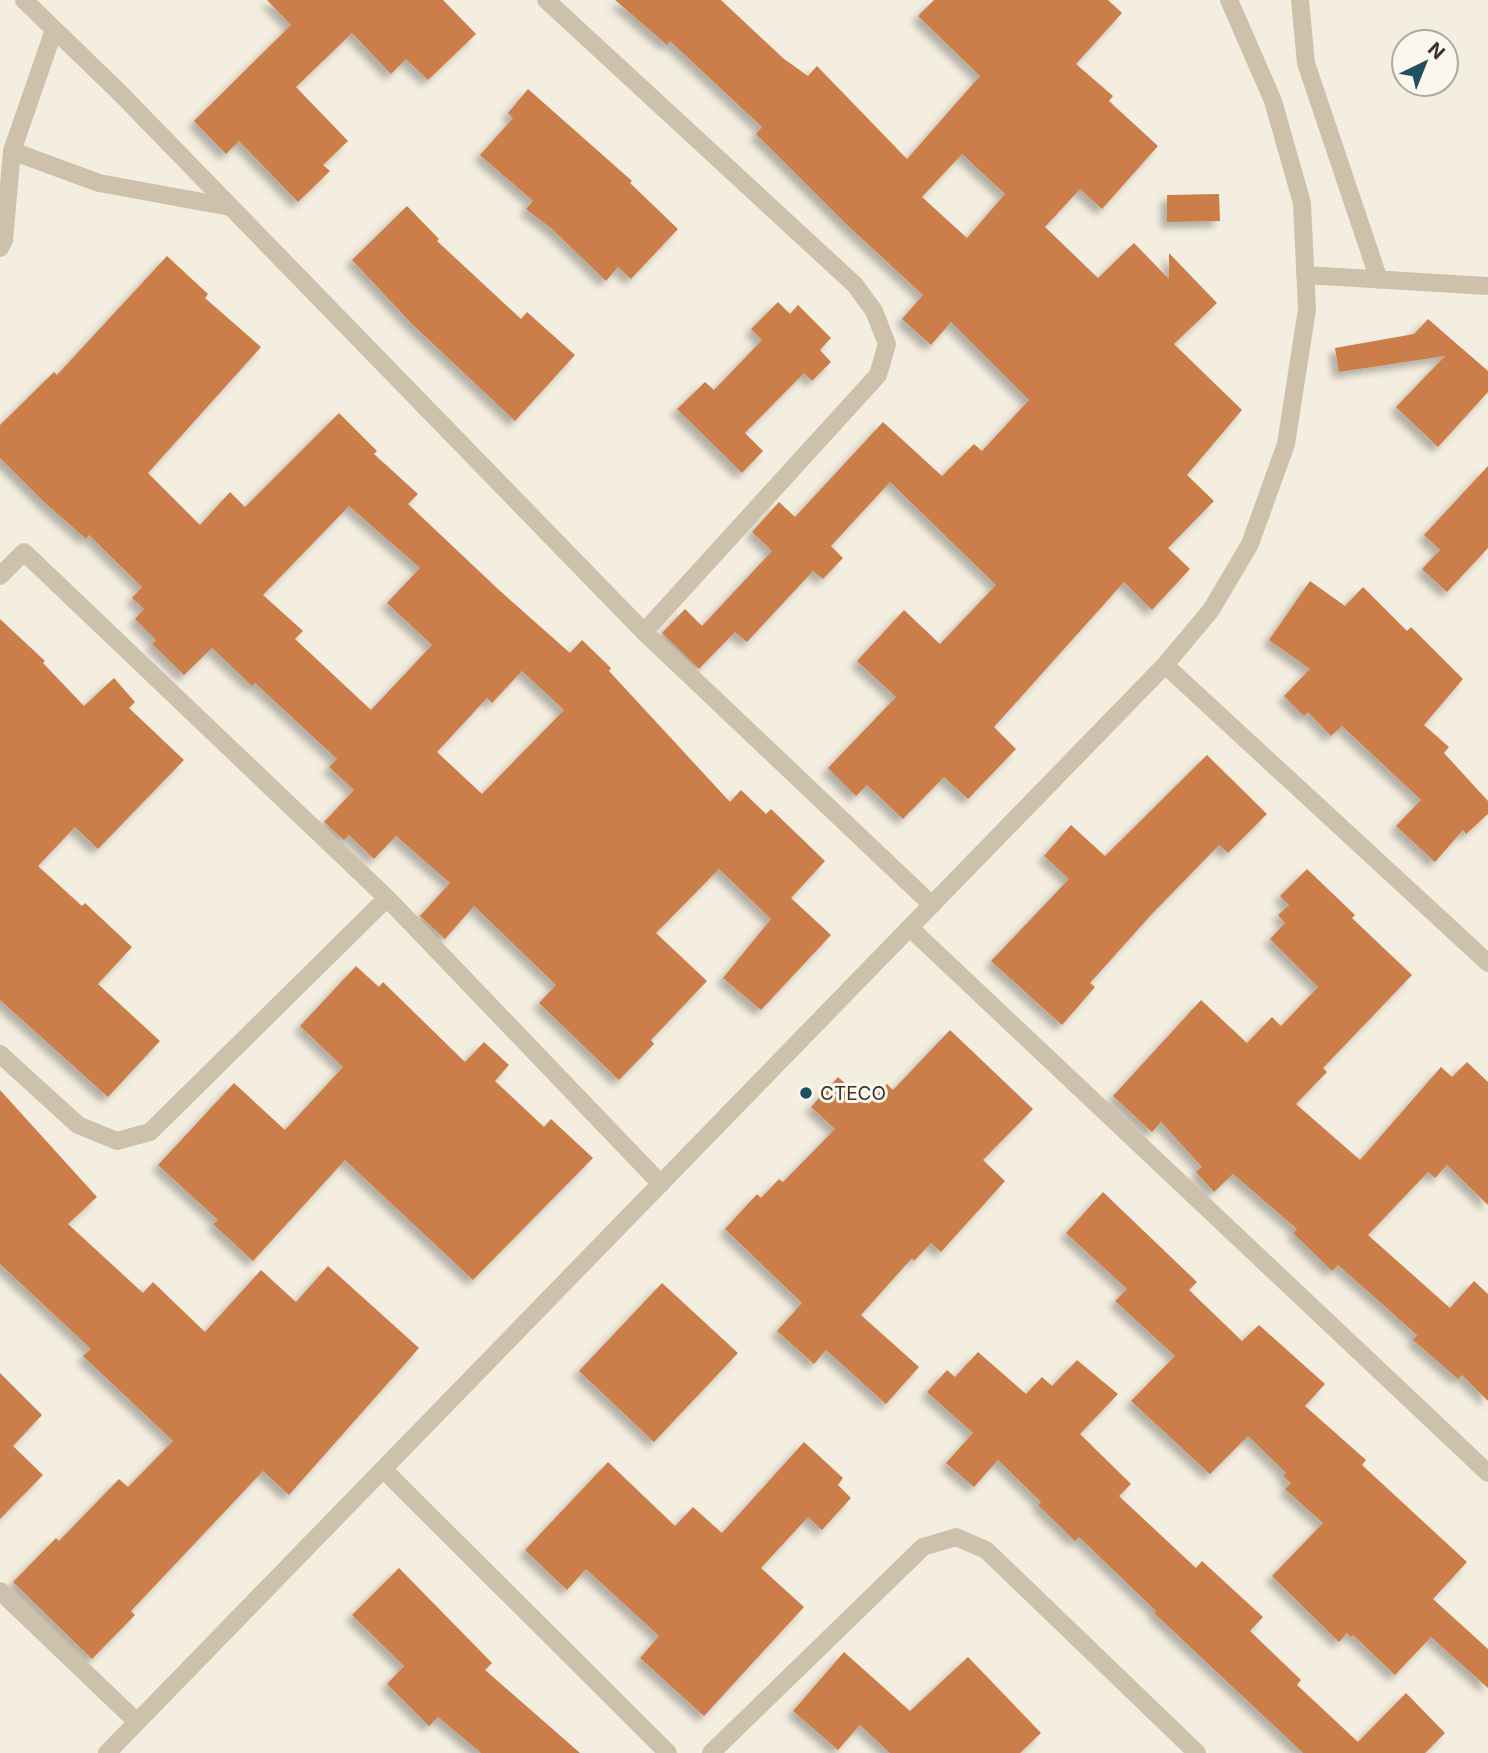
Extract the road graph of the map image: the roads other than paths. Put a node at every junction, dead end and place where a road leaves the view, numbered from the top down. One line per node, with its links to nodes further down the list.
1 (24, 0): 5 (street)
2 (546, 0): 13 (street)
3 (1229, 0): 9 (street)
4 (1300, 0): 10 (street)
5 (54, 30): 6 (street); 7 (street)
6 (12, 151): 7 (street); 8 (street)
7 (230, 207): 13 (street)
8 (0, 248)
9 (1305, 275): 10 (street); 14 (street)
10 (1379, 280): 11 (street)
11 (1488, 286)
12 (0, 576): 15 (street)
13 (644, 632): 16 (street)
14 (1165, 665): 16 (street); 18 (street)
15 (387, 898): 19 (street); 20 (street)
16 (932, 905): 17 (street)
17 (910, 928): 20 (street); 22 (street)
18 (1485, 952)
19 (0, 1054)
20 (661, 1184): 21 (street)
21 (383, 1469): 24 (street); 26 (street)
22 (1488, 1473)
23 (0, 1591): 24 (street)
24 (137, 1722): 25 (street)
25 (107, 1753)
26 (668, 1753)
27 (711, 1753): 28 (street)
28 (1197, 1753)

